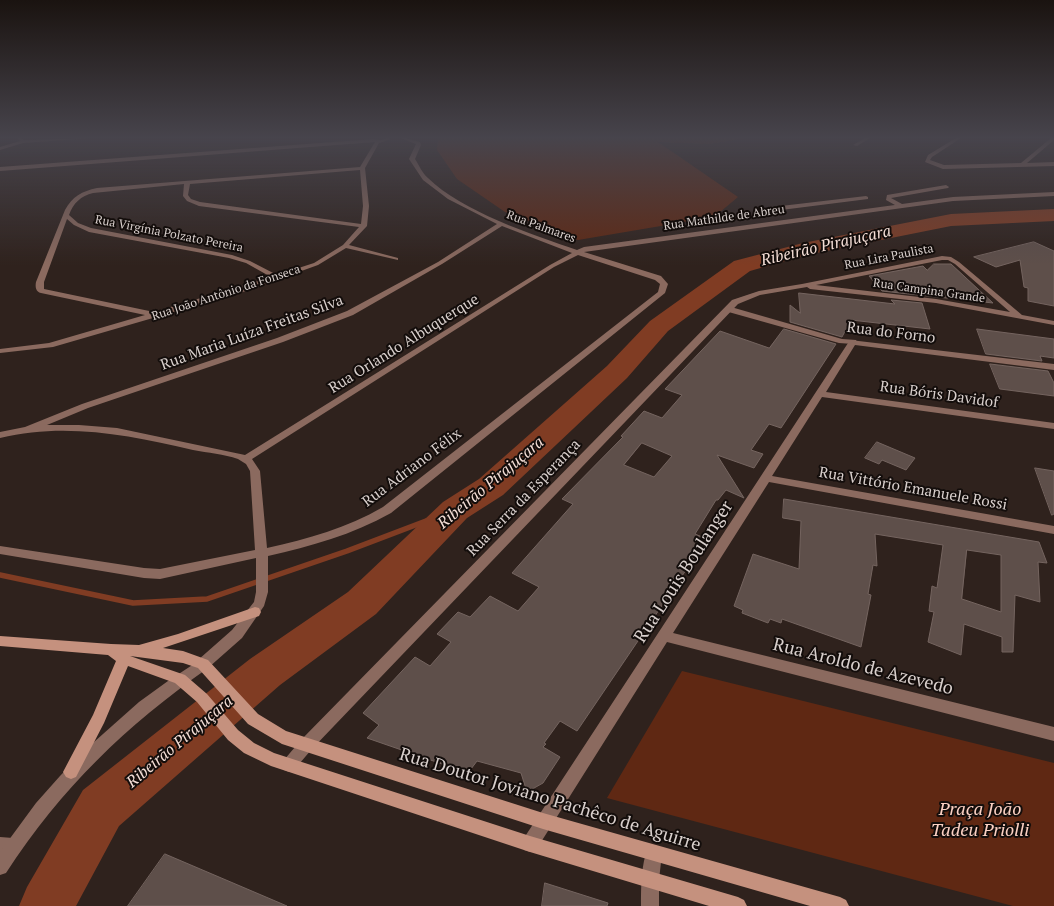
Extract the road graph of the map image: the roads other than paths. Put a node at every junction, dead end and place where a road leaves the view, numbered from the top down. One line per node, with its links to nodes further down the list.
1 (218, 180): 4 (street)
2 (363, 180): 14 (street)
3 (428, 180): 13 (street, Rua Palmares)
4 (186, 183): 12 (street); 14 (street)
5 (946, 187): 9 (street)
6 (1054, 194): 9 (street, Rua Mathilde de Abreu)
7 (866, 198): 8 (street)
8 (817, 204): 10 (street); 11 (street)
9 (901, 206): 11 (street, Rua Mathilde de Abreu)
10 (781, 208)
11 (836, 214): 16 (street, Rua Mathilde de Abreu)
12 (66, 216): 18 (street, Rua Virgínia Polzato Pereira); 22 (street)
13 (500, 224): 16 (street, Rua Palmares); 30 (street, Rua Maria Luíza Freitas Silva)
14 (364, 226): 15 (street, Rua João Antônio da Fonseca)
15 (345, 246): 17 (street); 18 (street, Rua João Antônio da Fonseca)
16 (577, 252): 19 (street, Rua Palmares); 32 (street, Rua Orlando Albuquerque)
17 (396, 259)
18 (278, 278): 22 (street, Rua João Antônio da Fonseca)
19 (658, 278): 36 (street, Rua Adriano Félix)
20 (801, 286): 21 (street, Rua Serra da Esperança); 23 (street, Rua Campina Grande); 23 (street, Rua Lira Paulista)
21 (728, 309): 25 (street, Rua do Forno); 46 (street, Rua Serra da Esperança)
22 (156, 315): 26 (street, Rua João Antônio da Fonseca)
23 (1021, 318): 24 (street, Rua Campina Grande)
24 (1054, 323)
25 (853, 342): 27 (street, Rua do Forno); 28 (street, Rua Louis Boulanger)
26 (0, 351)
27 (1054, 367)
28 (821, 394): 29 (street, Rua Bóris Davidof); 33 (street, Rua Louis Boulanger)
29 (1054, 426)
30 (28, 429): 31 (street); 32 (street)
31 (0, 435)
32 (245, 458): 36 (street)
33 (766, 478): 34 (street, Rua Vittório Emanuele Rossi); 38 (street, Rua Louis Boulanger)
34 (1054, 530)
35 (0, 550): 36 (street, Rua Adriano Félix)
36 (261, 556): 37 (street)
37 (255, 612): 41 (main road); 43 (street)
38 (663, 636): 45 (street, Rua Aroldo de Azevedo); 49 (street, Rua Louis Boulanger)
39 (0, 641): 40 (main road)
40 (111, 650): 41 (main road); 42 (main road)
41 (137, 650): 43 (main road)
42 (124, 659): 44 (main road); 48 (main road)
43 (203, 664): 44 (street); 46 (main road, Rua Doutor Joviano Pachêco de Aguirre)
44 (180, 679): 47 (main road); 48 (street)
45 (1054, 734)
46 (306, 745): 47 (street, Rua Serra da Esperança); 49 (main road, Rua Doutor Joviano Pachêco de Aguirre)
47 (289, 765): 50 (main road)
48 (71, 772): 51 (street)
49 (543, 821): 50 (street, Rua Louis Boulanger); 52 (main road, Rua Doutor Joviano Pachêco de Aguirre)
50 (530, 844): 54 (main road)
51 (7, 846): 53 (street)
52 (654, 853): 54 (street); 57 (main road, Rua Doutor Joviano Pachêco de Aguirre)
53 (0, 867)
54 (650, 880): 55 (street); 56 (main road)
55 (650, 906)
56 (738, 906)
57 (840, 906)

